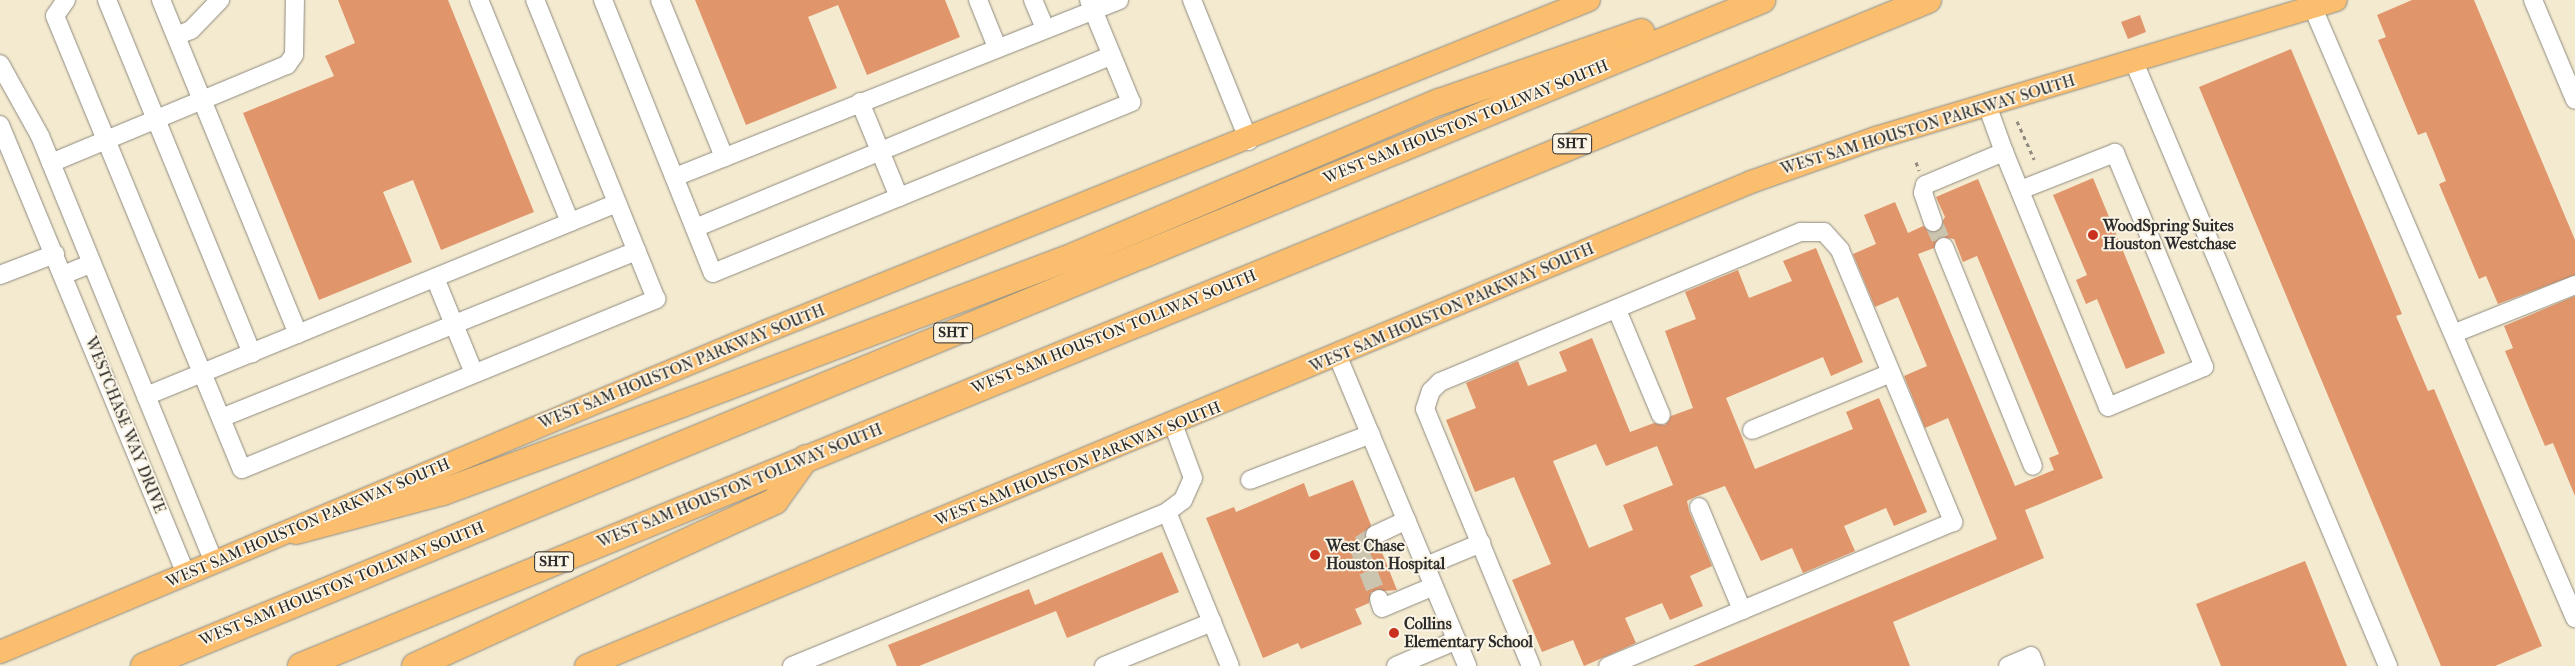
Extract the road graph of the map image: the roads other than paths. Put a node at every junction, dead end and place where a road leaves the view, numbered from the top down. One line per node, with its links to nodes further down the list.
1 (66, 0): 34 (street)
2 (107, 0): 32 (street)
3 (162, 0): 23 (street)
4 (220, 0): 23 (street)
5 (295, 0): 28 (street)
6 (479, 0): 44 (street)
7 (535, 0): 43 (street)
8 (603, 0): 40 (street)
9 (660, 0): 38 (street)
10 (978, 0): 24 (street)
11 (1034, 0): 22 (street)
12 (1119, 0): 20 (street)
13 (1192, 0): 35 (street)
14 (1589, 0): 35 (main road, WEST SAM HOUSTON PARKWAY SOUTH)
15 (1734, 0): 76 (highway)
16 (1762, 0): 89 (highway, WEST SAM HOUSTON TOLLWAY SOUTH / SHT)
17 (1928, 0): 70 (highway, WEST SAM HOUSTON TOLLWAY SOUTH / SHT)
18 (2336, 0): 21 (main road, WEST SAM HOUSTON PARKWAY SOUTH)
19 (2533, 0): 29 (street)
20 (1091, 5): 22 (street); 25 (street)
21 (2313, 8): 26 (main road, WEST SAM HOUSTON PARKWAY SOUTH); 57 (street)
22 (1045, 28): 24 (street)
23 (176, 36): 28 (street)
24 (997, 47): 30 (street)
25 (1112, 55): 36 (street); 42 (street)
26 (2134, 62): 31 (main road, WEST SAM HOUSTON PARKWAY SOUTH); 102 (street)
27 (0, 64): 39 (street, WESTCHASE WAY DRIVE)
28 (202, 100): 32 (street); 58 (street)
29 (2575, 100)
30 (860, 102): 36 (street); 38 (street)
31 (1987, 105): 37 (street); 60 (main road, WEST SAM HOUSTON PARKWAY SOUTH)
32 (156, 120): 34 (street); 59 (street)
33 (0, 125): 49 (street, WESTCHASE WAY DRIVE)
34 (105, 140): 39 (street); 61 (street)
35 (1249, 141): 76 (main road, WEST SAM HOUSTON PARKWAY SOUTH)
36 (880, 151): 42 (street); 46 (street)
37 (2004, 152): 41 (street); 45 (street)
38 (724, 157): 40 (street)
39 (51, 163): 50 (street, WESTCHASE WAY DRIVE)
40 (675, 177): 46 (street)
41 (2020, 190): 41 (street)
42 (899, 197): 46 (street)
43 (617, 203): 44 (street); 48 (street)
44 (570, 222): 53 (street)
45 (1933, 222)
46 (695, 228)
47 (1944, 247): 71 (street)
48 (636, 251): 56 (street); 62 (street)
49 (54, 254): 51 (street); 52 (street, WESTCHASE WAY DRIVE)
50 (92, 263): 52 (street); 64 (street, WESTCHASE WAY DRIVE)
51 (0, 275)
52 (63, 275): 81 (street, WESTCHASE WAY DRIVE)
53 (435, 278): 56 (street); 58 (street)
54 (2575, 285): 57 (street)
55 (1617, 310): 63 (street); 65 (street); 78 (street)
56 (454, 324): 62 (street); 66 (street)
57 (2455, 333): 85 (street)
58 (298, 334): 59 (street)
59 (252, 353): 61 (street)
60 (1338, 356): 67 (main road, WEST SAM HOUSTON PARKWAY SOUTH); 69 (street)
61 (202, 373): 64 (street); 66 (street)
62 (474, 373): 66 (street)
63 (1892, 373): 68 (street); 84 (street)
64 (146, 396): 79 (street, WESTCHASE WAY DRIVE)
65 (1661, 415)
66 (220, 418)
67 (1173, 424): 74 (street); 92 (main road, WEST SAM HOUSTON PARKWAY SOUTH)
68 (1752, 430)
69 (1371, 434): 72 (street); 75 (street)
70 (806, 458): 90 (highway, WEST SAM HOUSTON TOLLWAY SOUTH / SHT); 91 (highway)
71 (2033, 466)
72 (1250, 480)
73 (1699, 507): 84 (street)
74 (1167, 512): 86 (street); 93 (street)
75 (1407, 520): 77 (street); 80 (street)
76 (296, 531): 79 (main road, WEST SAM HOUSTON PARKWAY SOUTH)
77 (1375, 535)
78 (1481, 543): 80 (street); 98 (street)
79 (215, 564): 81 (main road, WEST SAM HOUSTON PARKWAY SOUTH)
80 (1426, 566): 82 (street)
81 (186, 576): 88 (main road, WEST SAM HOUSTON PARKWAY SOUTH)
82 (1434, 586): 83 (street); 87 (street)
83 (1379, 599)
84 (1742, 610): 99 (street)
85 (2575, 618)
86 (1212, 622): 94 (street); 95 (street)
87 (1457, 640): 96 (street); 97 (street)
88 (0, 652)
89 (144, 666)
90 (302, 666)
91 (415, 666)
92 (586, 666)
93 (792, 666)
94 (1104, 666)
95 (1230, 666)
96 (1396, 666)
97 (1467, 666)
98 (1531, 666)
99 (1608, 666)
100 (2008, 666): 101 (street)
101 (2035, 666)
102 (2388, 666)

